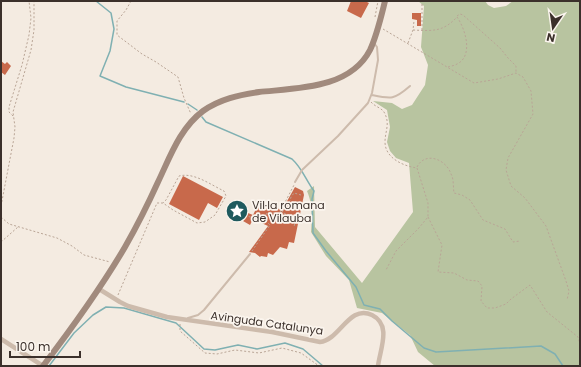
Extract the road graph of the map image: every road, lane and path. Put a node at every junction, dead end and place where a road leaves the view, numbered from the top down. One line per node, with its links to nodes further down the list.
1 (29, 1): 18 (path)
2 (34, 1): 18 (path)
3 (131, 1): 19 (path)
4 (385, 1): 8 (street)
5 (422, 1): 10 (path)
6 (457, 16): 10 (path); 13 (path); 14 (path)
7 (414, 21): 9 (path)
8 (378, 28): 11 (street); 12 (path)
9 (413, 30): 10 (path); 12 (path)
10 (422, 30)
11 (373, 42): 16 (lane); 19 (street)
12 (407, 44): 13 (path)
13 (447, 67): 14 (path)
14 (516, 73): 39 (path)
15 (410, 86): 16 (lane)
16 (372, 95): 17 (lane)
17 (370, 100): 20 (path); 21 (lane)
18 (13, 117): 24 (path)
19 (193, 120): 35 (street)
20 (416, 168): 27 (path); 32 (path)
21 (295, 182): 25 (path)
22 (301, 195): 25 (path)
23 (163, 203): 23 (path); 38 (path)
24 (1, 206)
25 (280, 212): 29 (path); 31 (path)
26 (237, 214): 29 (path)
27 (428, 217): 36 (path); 42 (path)
28 (1, 218): 30 (path)
29 (265, 220): 34 (path)
30 (18, 226): 33 (path); 35 (path)
31 (294, 227)
32 (520, 241)
33 (1, 242)
34 (250, 254): 40 (lane)
35 (115, 264): 37 (street)
36 (386, 270)
37 (99, 289): 38 (street, Avinguda Catalunya); 43 (street)
38 (115, 299): 40 (street, Avinguda Catalunya)
39 (567, 300)
40 (183, 319): 44 (path); 45 (street, Avinguda Catalunya)
41 (1, 339): 43 (street)
42 (580, 344)
43 (43, 366)
44 (319, 366)
45 (378, 366)

